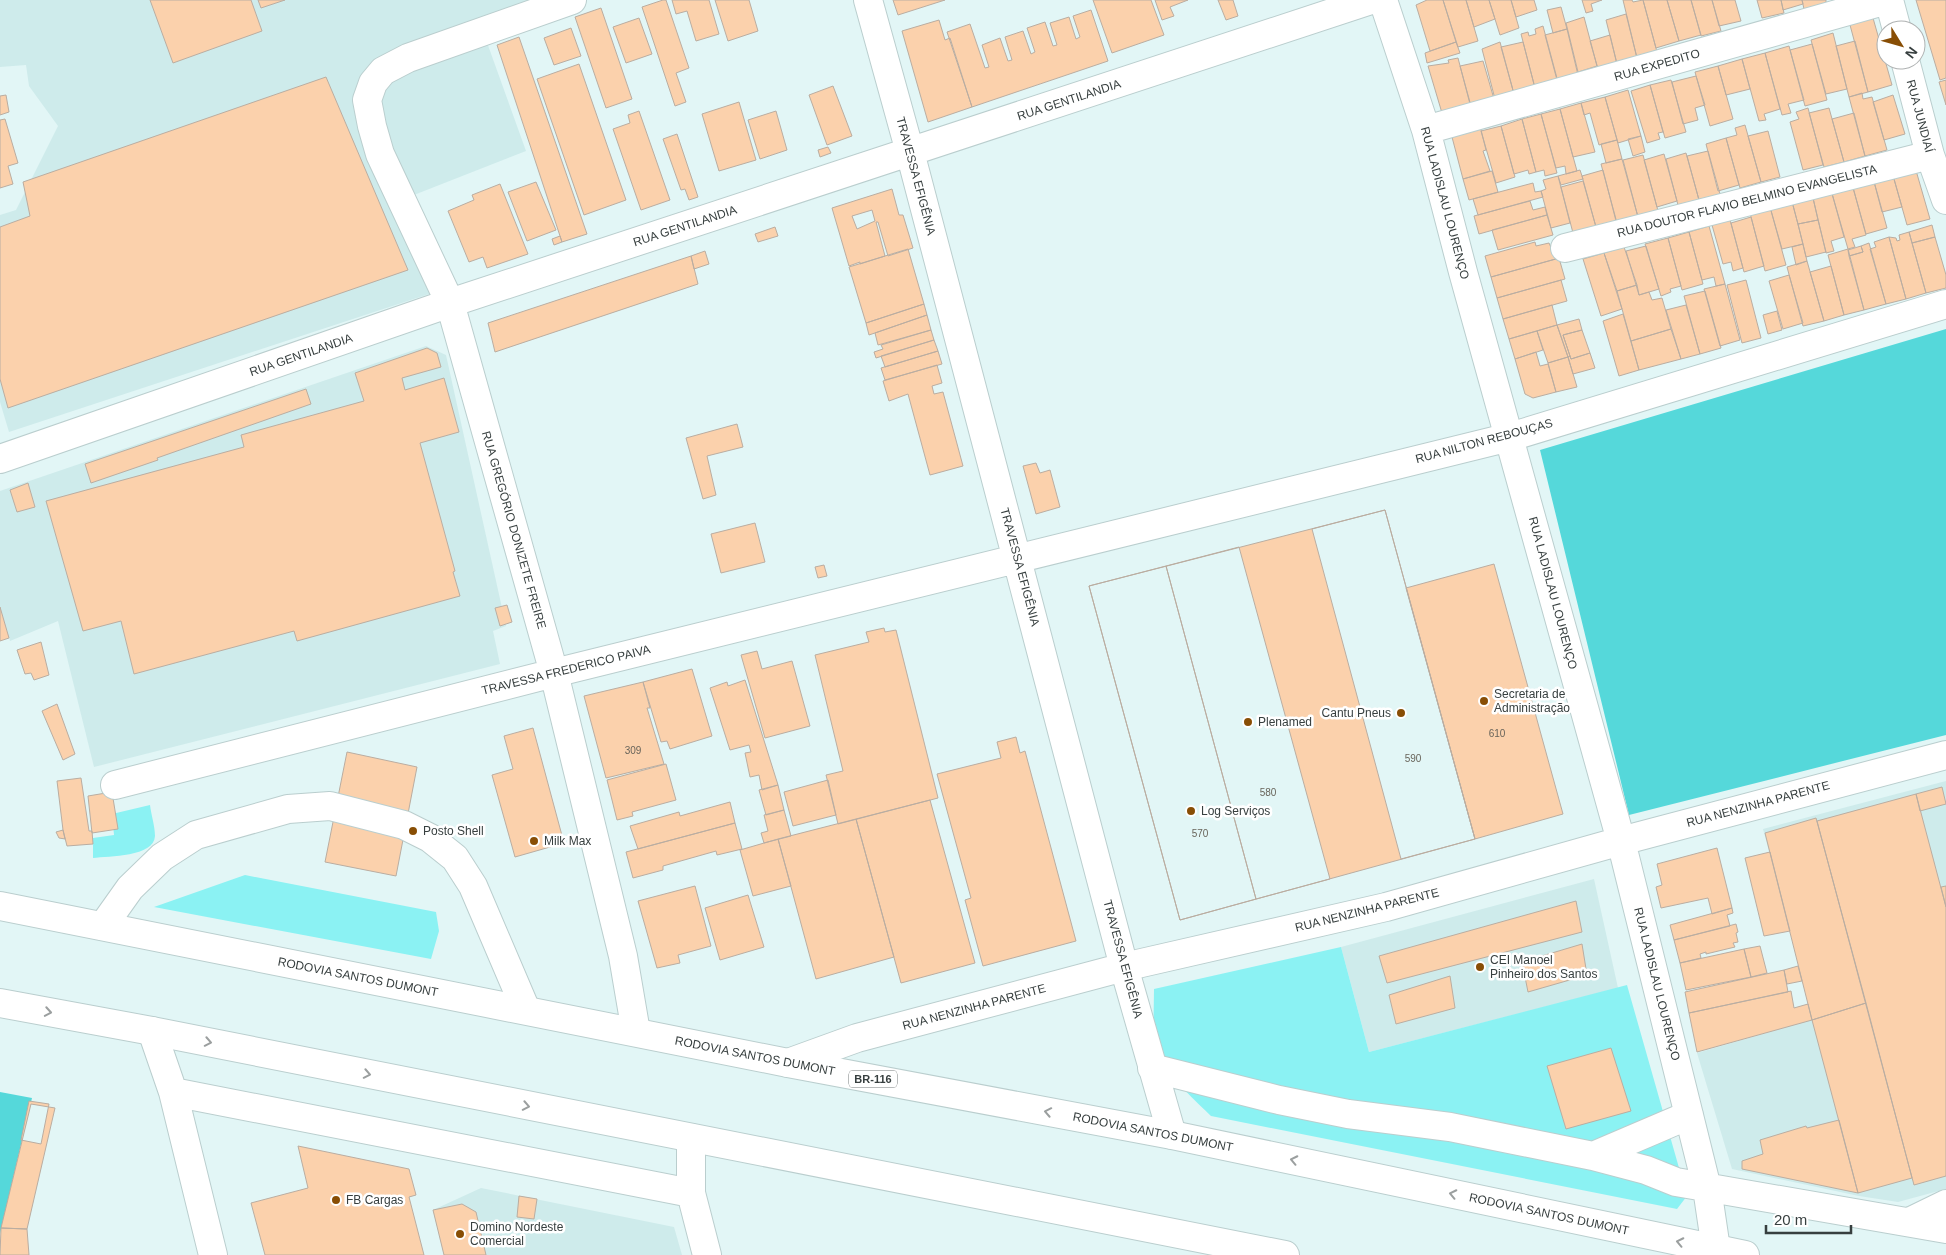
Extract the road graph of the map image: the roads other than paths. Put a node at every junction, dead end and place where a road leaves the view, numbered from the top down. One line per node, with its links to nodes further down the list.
1 (572, 0): 13 (main road, RUA GREGÓRIO DONIZETE FREIRE)
2 (868, 0): 9 (main road, TRAVESSA EFIGÊNIA)
3 (1371, 0): 9 (main road, RUA GENTILANDIA)
4 (1383, 0): 8 (main road, RUA LADISLAU LOURENÇO)
5 (1888, 0): 6 (main road); 8 (main road, RUA EXPEDITO)
6 (1894, 20)
7 (1908, 70): 10 (main road, RUA JUNDIAÍ)
8 (1426, 130): 15 (main road, RUA LADISLAU LOURENÇO)
9 (910, 152): 13 (main road, RUA GENTILANDIA); 17 (main road, TRAVESSA EFIGÊNIA)
10 (1930, 155): 11 (main road, RUA JUNDIAÍ); 12 (main road, RUA DOUTOR FLAVIO BELMINO EVANGELISTA)
11 (1946, 200)
12 (1565, 248)
13 (450, 303): 16 (main road, RUA GENTILANDIA); 18 (main road, RUA GREGÓRIO DONIZETE FREIRE)
14 (1946, 304): 15 (main road, RUA NILTON REBOUÇAS)
15 (1510, 436): 17 (main road, RUA NILTON REBOUÇAS); 21 (main road, RUA LADISLAU LOURENÇO)
16 (0, 459)
17 (1018, 560): 18 (main road, TRAVESSA FREDERICO PAIVA); 24 (main road, TRAVESSA EFIGÊNIA)
18 (554, 673): 20 (main road, TRAVESSA FREDERICO PAIVA); 28 (main road, RUA GREGÓRIO DONIZETE FREIRE)
19 (1946, 755): 21 (main road, RUA NENZINHA PARENTE)
20 (115, 785)
21 (1621, 841): 24 (main road, RUA NENZINHA PARENTE); 32 (main road, RUA LADISLAU LOURENÇO)
22 (0, 906): 23 (main road, RODOVIA SANTOS DUMONT / BR-116)
23 (103, 926): 26 (main road, RODOVIA SANTOS DUMONT / BR-116); 26 (main road)
24 (1124, 967): 29 (main road, RUA NENZINHA PARENTE); 30 (main road, TRAVESSA EFIGÊNIA)
25 (0, 1003): 27 (main road, one-way to 27)
26 (526, 1010): 28 (main road, RODOVIA SANTOS DUMONT / BR-116)
27 (152, 1031): 31 (main road); 34 (main road, one-way to 34)
28 (636, 1032): 29 (main road, RODOVIA SANTOS DUMONT / BR-116)
29 (788, 1063): 33 (main road, RODOVIA SANTOS DUMONT / BR-116, one-way to 29)
30 (1152, 1068): 33 (main road, TRAVESSA EFIGÊNIA); 35 (main road)
31 (172, 1092): 37 (main road); 43 (main road)
32 (1689, 1114): 35 (main road); 36 (main road, RUA LADISLAU LOURENÇO)
33 (1172, 1135): 42 (main road, RODOVIA SANTOS DUMONT / BR-116, one-way to 33)
34 (691, 1138): 37 (main road); 41 (main road)
35 (1593, 1156): 36 (main road)
36 (1707, 1188): 39 (main road); 42 (main road, RUA LADISLAU LOURENÇO)
37 (691, 1193): 44 (main road)
38 (1946, 1204): 39 (main road)
39 (1909, 1222): 40 (main road)
40 (1946, 1229)
41 (1205, 1247): 45 (main road)
42 (1716, 1249): 46 (main road, RODOVIA SANTOS DUMONT / BR-116)
43 (213, 1255)
44 (707, 1255)
45 (1285, 1255)
46 (1745, 1255)

